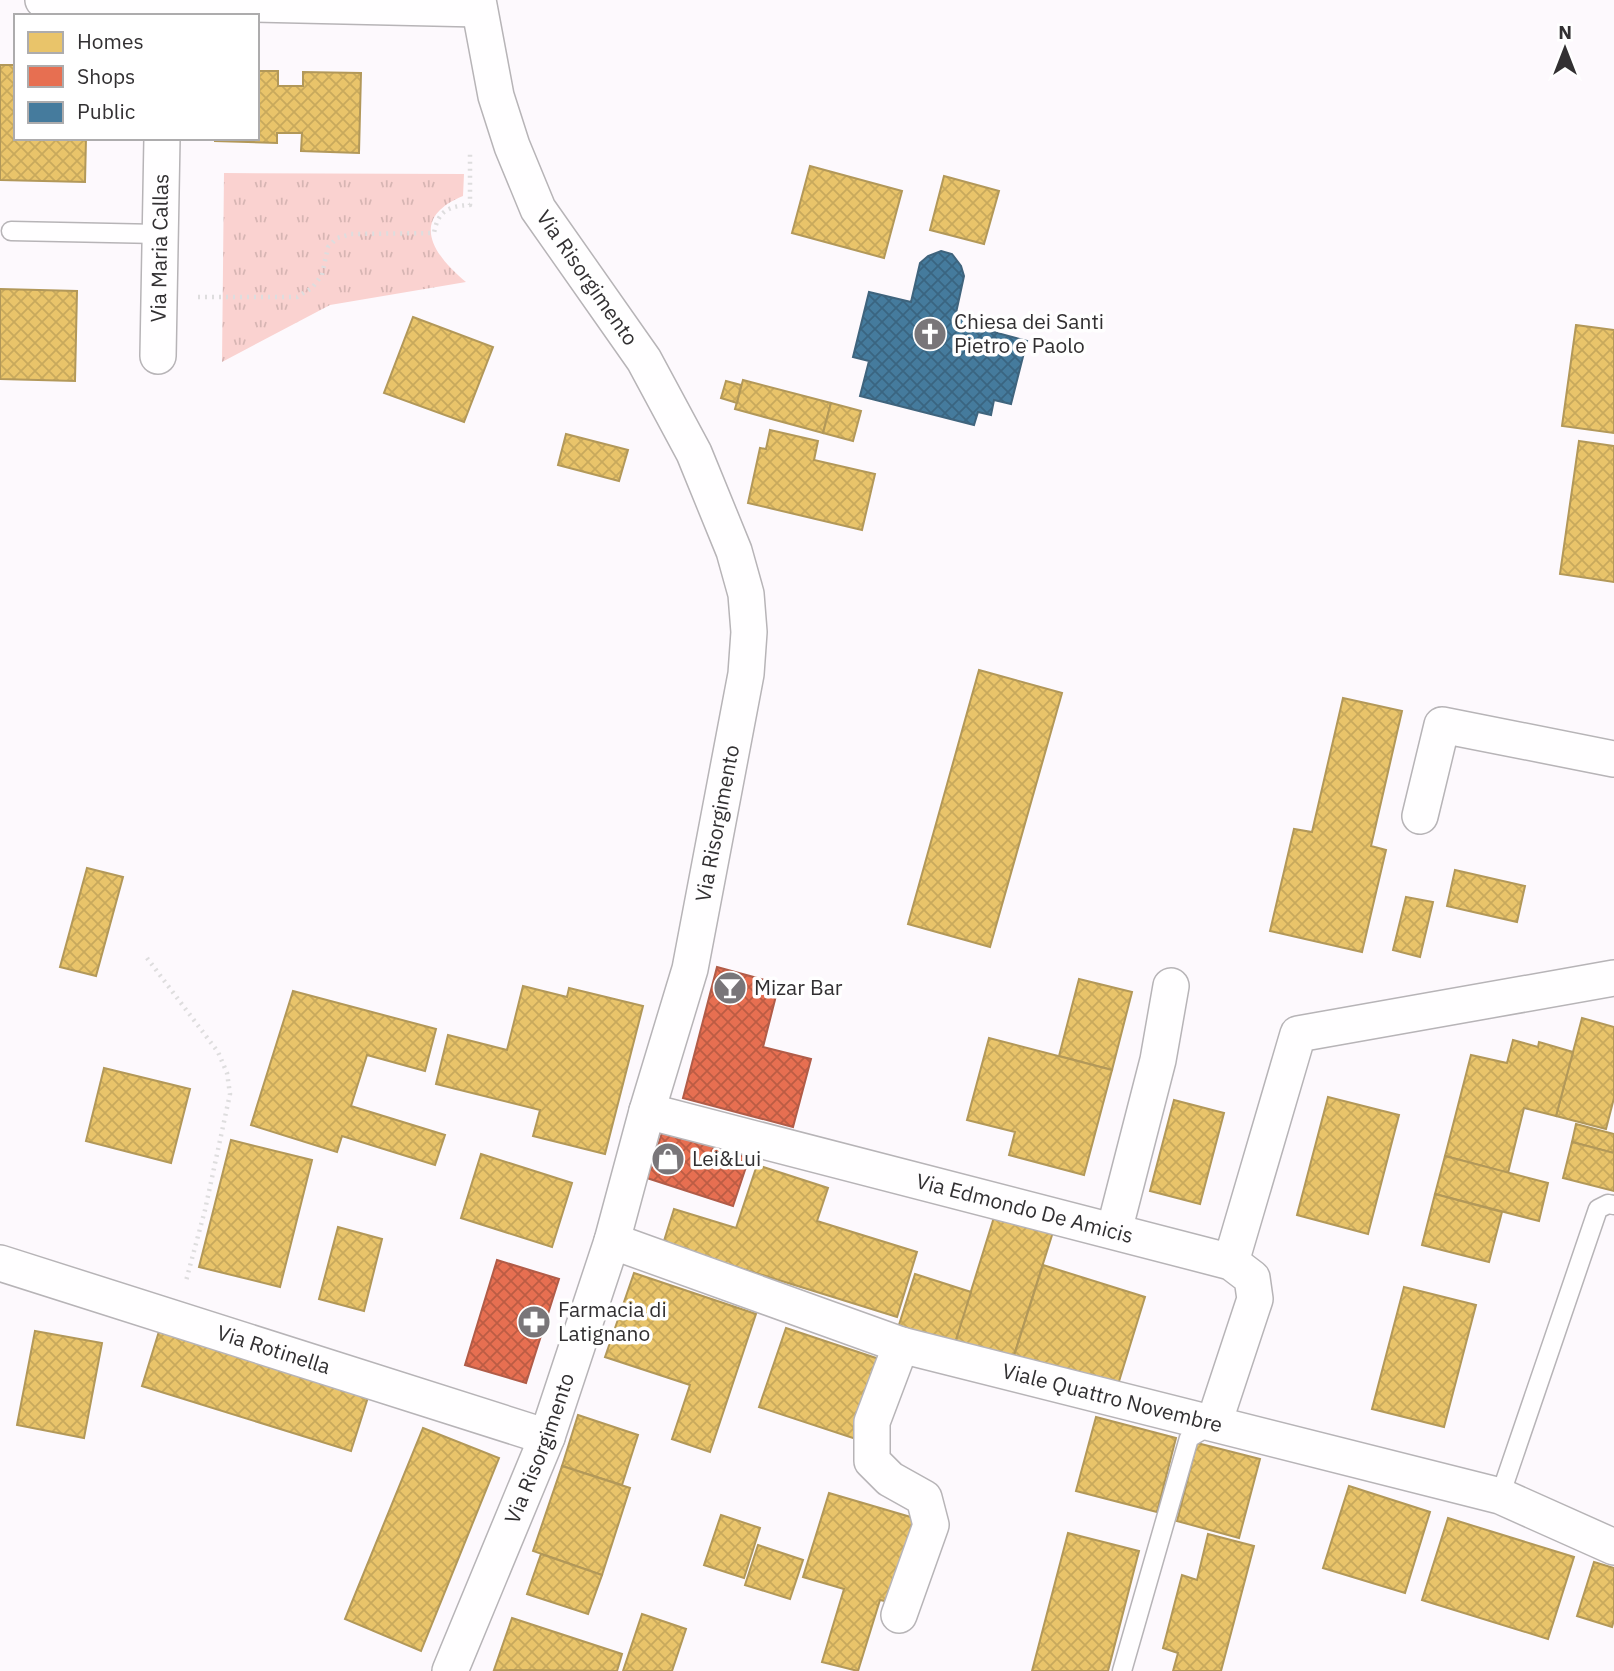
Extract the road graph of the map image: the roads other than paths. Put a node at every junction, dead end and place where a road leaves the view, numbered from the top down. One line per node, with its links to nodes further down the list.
1 (43, 0): 3 (street)
2 (478, 4): 3 (street); 12 (street, Via Risorgimento)
3 (165, 9)
4 (162, 140): 6 (street, Via Maria Callas)
5 (11, 231): 6 (lane)
6 (159, 234): 7 (street, Via Maria Callas)
7 (158, 356)
8 (1614, 759): 9 (street)
9 (1420, 816)
10 (1614, 978): 16 (street)
11 (1171, 986): 14 (street)
12 (647, 1111): 14 (street, Via Edmondo De Amicis); 15 (street, Via Risorgimento)
13 (1614, 1205): 21 (lane)
14 (1114, 1231): 16 (street, Via Edmondo De Amicis)
15 (612, 1241): 18 (street, Viale Quattro Novembre); 20 (street, Via Risorgimento)
16 (1231, 1262): 19 (street)
17 (0, 1263): 20 (street, Via Rotinella)
18 (901, 1345): 19 (street, Viale Quattro Novembre); 23 (street)
19 (1214, 1423): 21 (street, Viale Quattro Novembre); 25 (lane)
20 (547, 1437): 24 (street, Via Risorgimento)
21 (1500, 1496): 22 (street, Viale Quattro Novembre)
22 (1614, 1547)
23 (899, 1615)
24 (450, 1671)
25 (1122, 1671)

